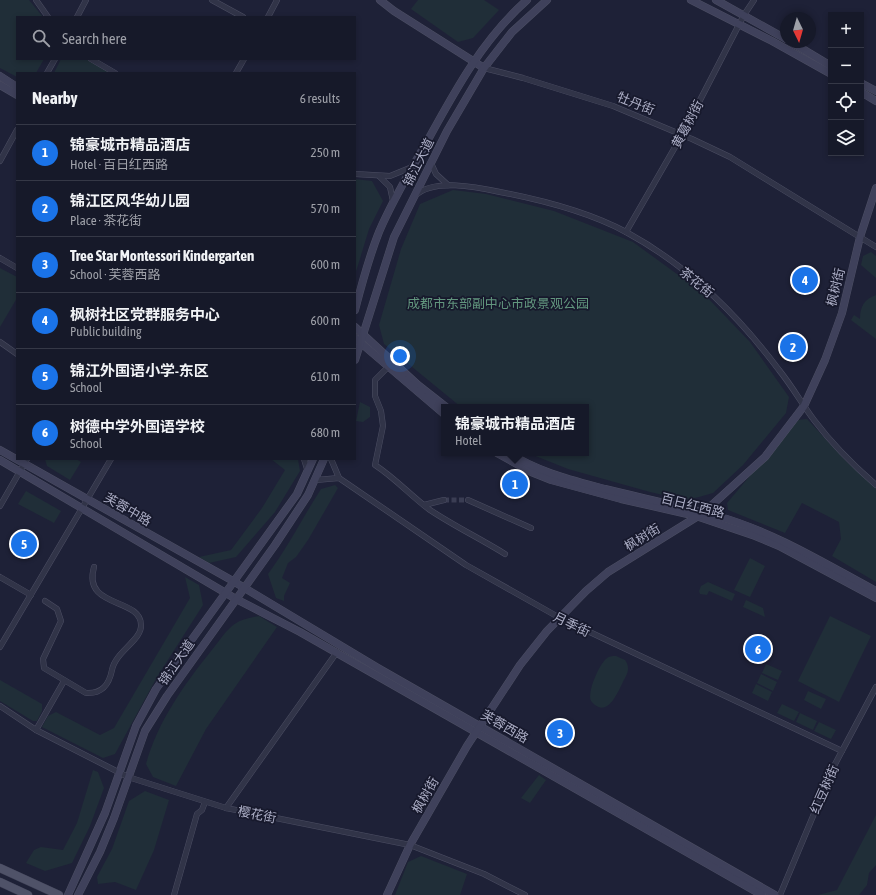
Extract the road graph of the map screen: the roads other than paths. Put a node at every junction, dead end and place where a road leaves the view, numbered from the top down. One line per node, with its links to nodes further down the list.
1 (36, 0): 12 (street)
2 (86, 0): 13 (street)
3 (212, 0): 14 (street)
4 (277, 0): 15 (street)
5 (380, 0): 22 (main road, 牡丹街)
6 (527, 0): 22 (main road, 锦江大道)
7 (547, 0): 24 (main road, 锦江大道)
8 (691, 0): 16 (main road)
9 (716, 0): 11 (main road)
10 (754, 0): 11 (street, 黄葛树街)
11 (744, 15): 16 (street, 黄葛树街); 17 (main road)
12 (47, 16)
13 (78, 16)
14 (241, 16)
15 (269, 16)
16 (739, 25): 28 (main road); 38 (street, 黄葛树街)
17 (780, 36)
18 (800, 48): 23 (main road)
19 (54, 60): 25 (street)
20 (93, 60): 26 (street)
21 (243, 60): 27 (street)
22 (474, 62): 24 (main road, 牡丹街); 41 (main road, 锦江大道)
23 (828, 64)
24 (484, 68): 38 (street, 牡丹街); 39 (main road, 锦江大道)
25 (48, 72)
26 (113, 72)
27 (237, 72)
28 (828, 72)
29 (0, 76): 32 (main road)
30 (863, 84): 33 (main road)
31 (0, 85): 34 (main road)
32 (16, 86)
33 (876, 91)
34 (16, 94)
35 (864, 94): 36 (main road)
36 (876, 101)
37 (16, 132): 40 (street)
38 (682, 135): 48 (street, 黄葛树街); 49 (street, 牡丹街)
39 (432, 160): 44 (street); 46 (main road, 锦江大道)
40 (0, 161)
41 (414, 166): 43 (street); 47 (main road, 锦江大道)
42 (356, 174): 43 (street)
43 (380, 176): 47 (street)
44 (448, 185): 46 (street, 茶花街); 48 (street, 茶花街)
45 (876, 188): 49 (main road, 枫树街)
46 (412, 200): 55 (main road, 锦江大道)
47 (394, 203): 53 (main road, 锦江大道)
48 (626, 232): 62 (street, 茶花街)
49 (860, 237): 50 (street, 牡丹街); 62 (main road, 枫树街)
50 (876, 247)
51 (0, 258): 52 (street)
52 (16, 267)
53 (356, 306)
54 (356, 328): 55 (main road)
55 (362, 334): 56 (main road, 锦江大道); 61 (main road)
56 (358, 340): 59 (main road, 锦江大道); 60 (main road)
57 (0, 342): 58 (street)
58 (16, 353)
59 (356, 353)
60 (388, 367): 63 (main road); 83 (street)
61 (442, 404)
62 (804, 406): 79 (street, 茶花街); 86 (main road, 枫树街)
63 (441, 411)
64 (0, 450): 67 (main road, 芙蓉中路)
65 (502, 456): 86 (main road, 百日红西路)
66 (514, 456): 86 (main road, 百日红西路)
67 (16, 457)
68 (0, 460): 75 (main road, 芙蓉中路)
69 (110, 460): 80 (street)
70 (304, 460): 76 (street)
71 (314, 460): 76 (main road, 锦江大道)
72 (324, 460): 78 (main road, 锦江大道)
73 (331, 460): 77 (street)
74 (26, 461): 75 (street); 80 (main road, 芙蓉中路)
75 (20, 471): 84 (street); 85 (main road, 芙蓉中路)
76 (308, 472): 91 (main road, 锦江大道)
77 (339, 478): 78 (street); 99 (street, 月季街)
78 (316, 480): 92 (main road, 锦江大道)
79 (875, 482)
80 (87, 500): 85 (street); 91 (main road, 芙蓉中路)
81 (444, 500): 83 (street)
82 (468, 500): 87 (street)
83 (424, 505): 88 (street)
84 (0, 506)
85 (82, 508): 94 (main road, 芙蓉中路); 95 (street)
86 (700, 514): 93 (main road, 百日红西路); 96 (main road, 百日红西路); 99 (main road, 枫树街)
87 (531, 528)
88 (505, 554)
89 (94, 567): 102 (street)
90 (0, 577): 95 (street)
91 (233, 581): 92 (main road, 芙蓉中路); 94 (main road, 锦江大道)
92 (244, 588): 97 (main road, 锦江大道); 105 (main road, 芙蓉西路)
93 (876, 591)
94 (225, 592): 97 (main road, 芙蓉中路); 108 (main road, 锦江大道)
95 (31, 595): 100 (street)
96 (876, 598)
97 (236, 599): 101 (main road, 芙蓉西路); 109 (main road, 锦江大道)
98 (45, 601): 102 (street)
99 (560, 618): 105 (main road, 枫树街); 107 (street, 月季街)
100 (0, 647)
101 (336, 652): 105 (main road, 芙蓉西路); 111 (street)
102 (64, 681): 106 (street)
103 (876, 687): 107 (street, 红豆树街)
104 (0, 706): 106 (street, 樱花街)
105 (479, 729): 112 (main road, 枫树街); 122 (main road, 芙蓉西路); 123 (main road, 芙蓉西路)
106 (36, 730): 108 (street, 樱花街)
107 (842, 751): 124 (street, 红豆树街)
108 (118, 772): 109 (street, 樱花街); 117 (main road, 锦江大道)
109 (128, 776): 110 (street, 樱花街); 118 (main road, 锦江大道)
110 (205, 802): 111 (street, 樱花街); 119 (street)
111 (226, 808): 112 (street, 樱花街)
112 (410, 844): 120 (main road, 枫树街); 121 (street, 樱花街)
113 (0, 868): 116 (main road)
114 (0, 882): 115 (main road)
115 (28, 895)
116 (59, 895)
117 (68, 895)
118 (78, 895)
119 (174, 895)
120 (387, 895)
121 (525, 895)
122 (762, 895)
123 (775, 895)
124 (780, 895)

